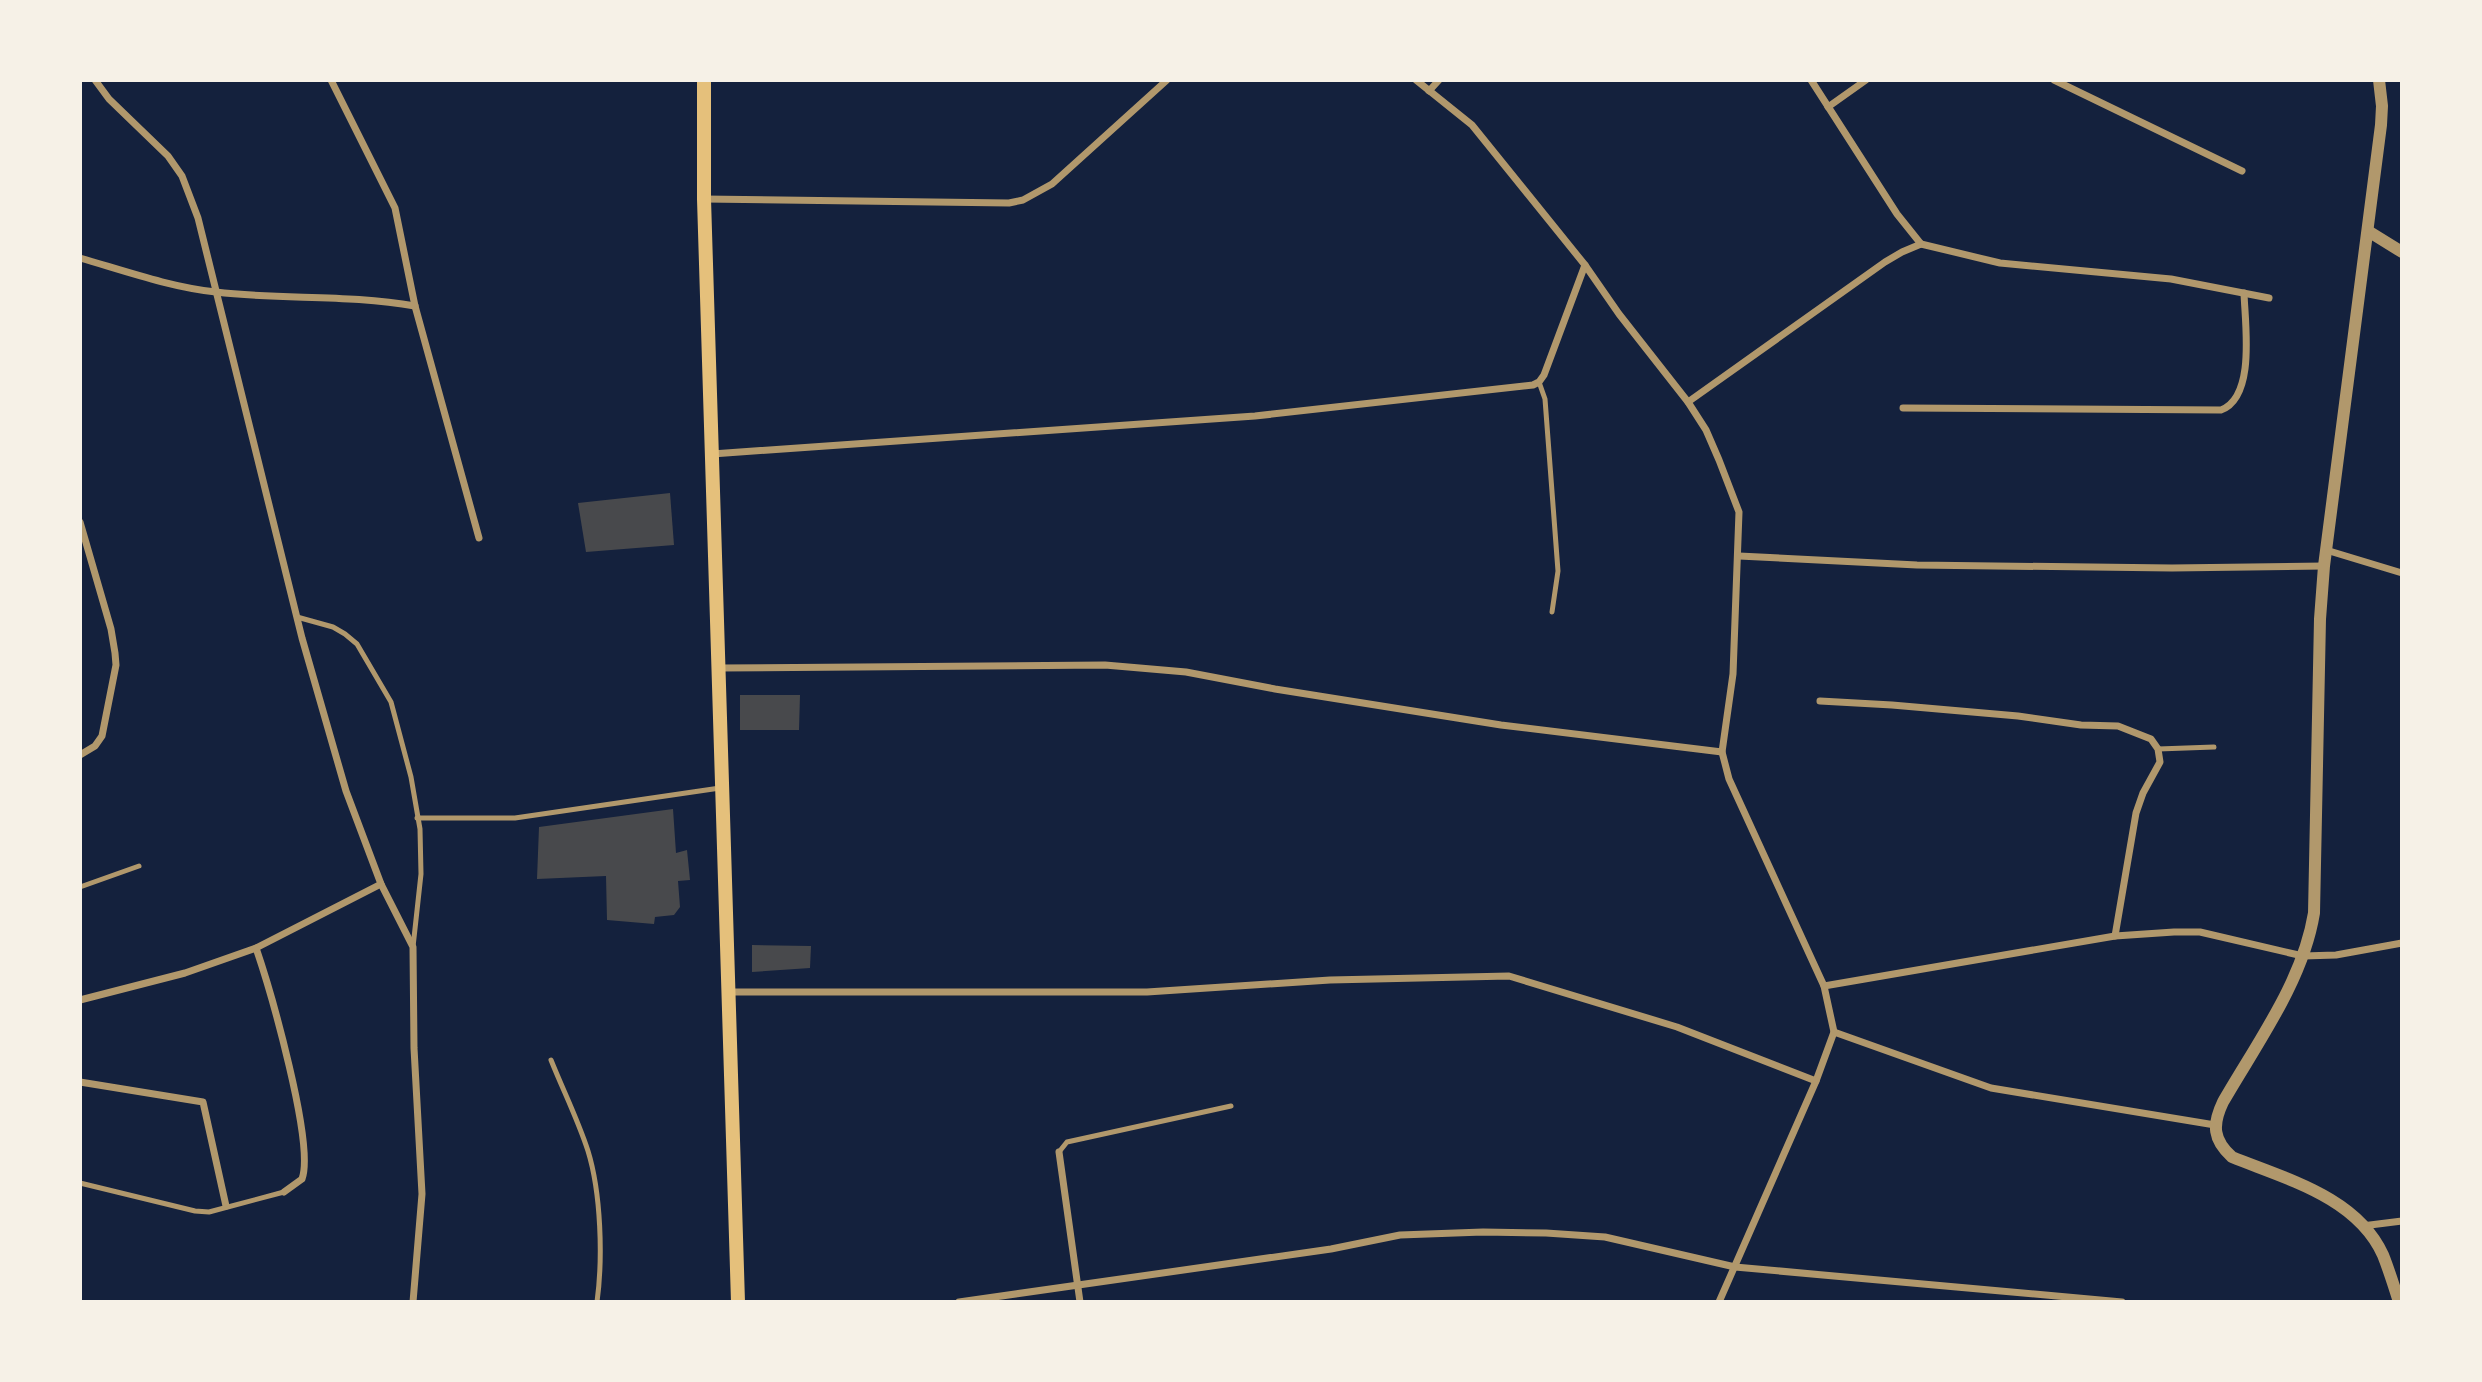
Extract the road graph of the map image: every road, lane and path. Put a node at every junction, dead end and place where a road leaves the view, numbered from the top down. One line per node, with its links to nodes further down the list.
1 (94, 80): 20 (street)
2 (331, 80): 23 (street)
3 (704, 80): 14 (main road)
4 (1167, 80): 14 (street)
5 (1416, 80): 11 (street)
6 (1439, 80): 11 (street)
7 (1811, 80): 12 (street)
8 (1866, 80): 12 (street)
9 (2054, 80): 13 (street)
10 (2379, 80): 15 (street)
11 (1429, 91): 19 (street)
12 (1828, 107): 16 (street)
13 (2242, 171)
14 (704, 199): 27 (main road)
15 (2368, 231): 17 (street); 30 (street)
16 (1921, 244): 21 (street); 25 (street)
17 (2402, 252)
18 (80, 258): 20 (street)
19 (1585, 265): 24 (street); 25 (street)
20 (215, 292): 23 (street); 35 (street)
21 (2244, 293): 22 (street); 26 (street)
22 (2269, 298)
23 (415, 306): 29 (street)
24 (1539, 382): 27 (street); 34 (lane)
25 (1688, 402): 31 (street)
26 (1903, 408)
27 (712, 454): 36 (main road)
28 (80, 523): 41 (street)
29 (479, 538)
30 (2325, 550): 32 (street); 33 (street)
31 (1739, 556): 32 (street); 40 (street)
32 (2323, 566): 51 (street)
33 (2402, 572)
34 (1552, 612)
35 (297, 617): 43 (lane); 45 (street)
36 (720, 668): 40 (street); 42 (main road)
37 (1820, 701): 39 (street)
38 (2214, 747): 39 (lane)
39 (2158, 749): 47 (street)
40 (1721, 752): 52 (street)
41 (80, 755)
42 (723, 788): 43 (lane); 53 (main road)
43 (417, 818): 49 (lane)
44 (139, 866): 46 (lane)
45 (381, 884): 49 (street); 50 (street)
46 (80, 887)
47 (2115, 936): 51 (street); 52 (street)
48 (2402, 943): 51 (street)
49 (413, 947): 69 (street)
50 (256, 948): 54 (street); 63 (street)
51 (2303, 956): 60 (street)
52 (1824, 986): 55 (street)
53 (727, 992): 57 (street); 71 (main road)
54 (80, 1000)
55 (1834, 1032): 57 (street); 60 (street)
56 (551, 1060): 70 (lane)
57 (1816, 1081): 67 (street)
58 (80, 1082): 64 (street)
59 (1231, 1105): 61 (lane)
60 (2215, 1125): 66 (street)
61 (1059, 1152): 68 (street)
62 (80, 1184): 64 (lane)
63 (284, 1192): 64 (lane)
64 (226, 1206)
65 (2402, 1221): 66 (street)
66 (2362, 1226): 76 (street)
67 (1735, 1267): 68 (street); 74 (street); 75 (street)
68 (1076, 1284): 72 (street); 73 (street)
69 (413, 1301)
70 (597, 1301)
71 (738, 1301)
72 (959, 1301)
73 (1080, 1301)
74 (1719, 1301)
75 (2122, 1301)
76 (2399, 1301)

